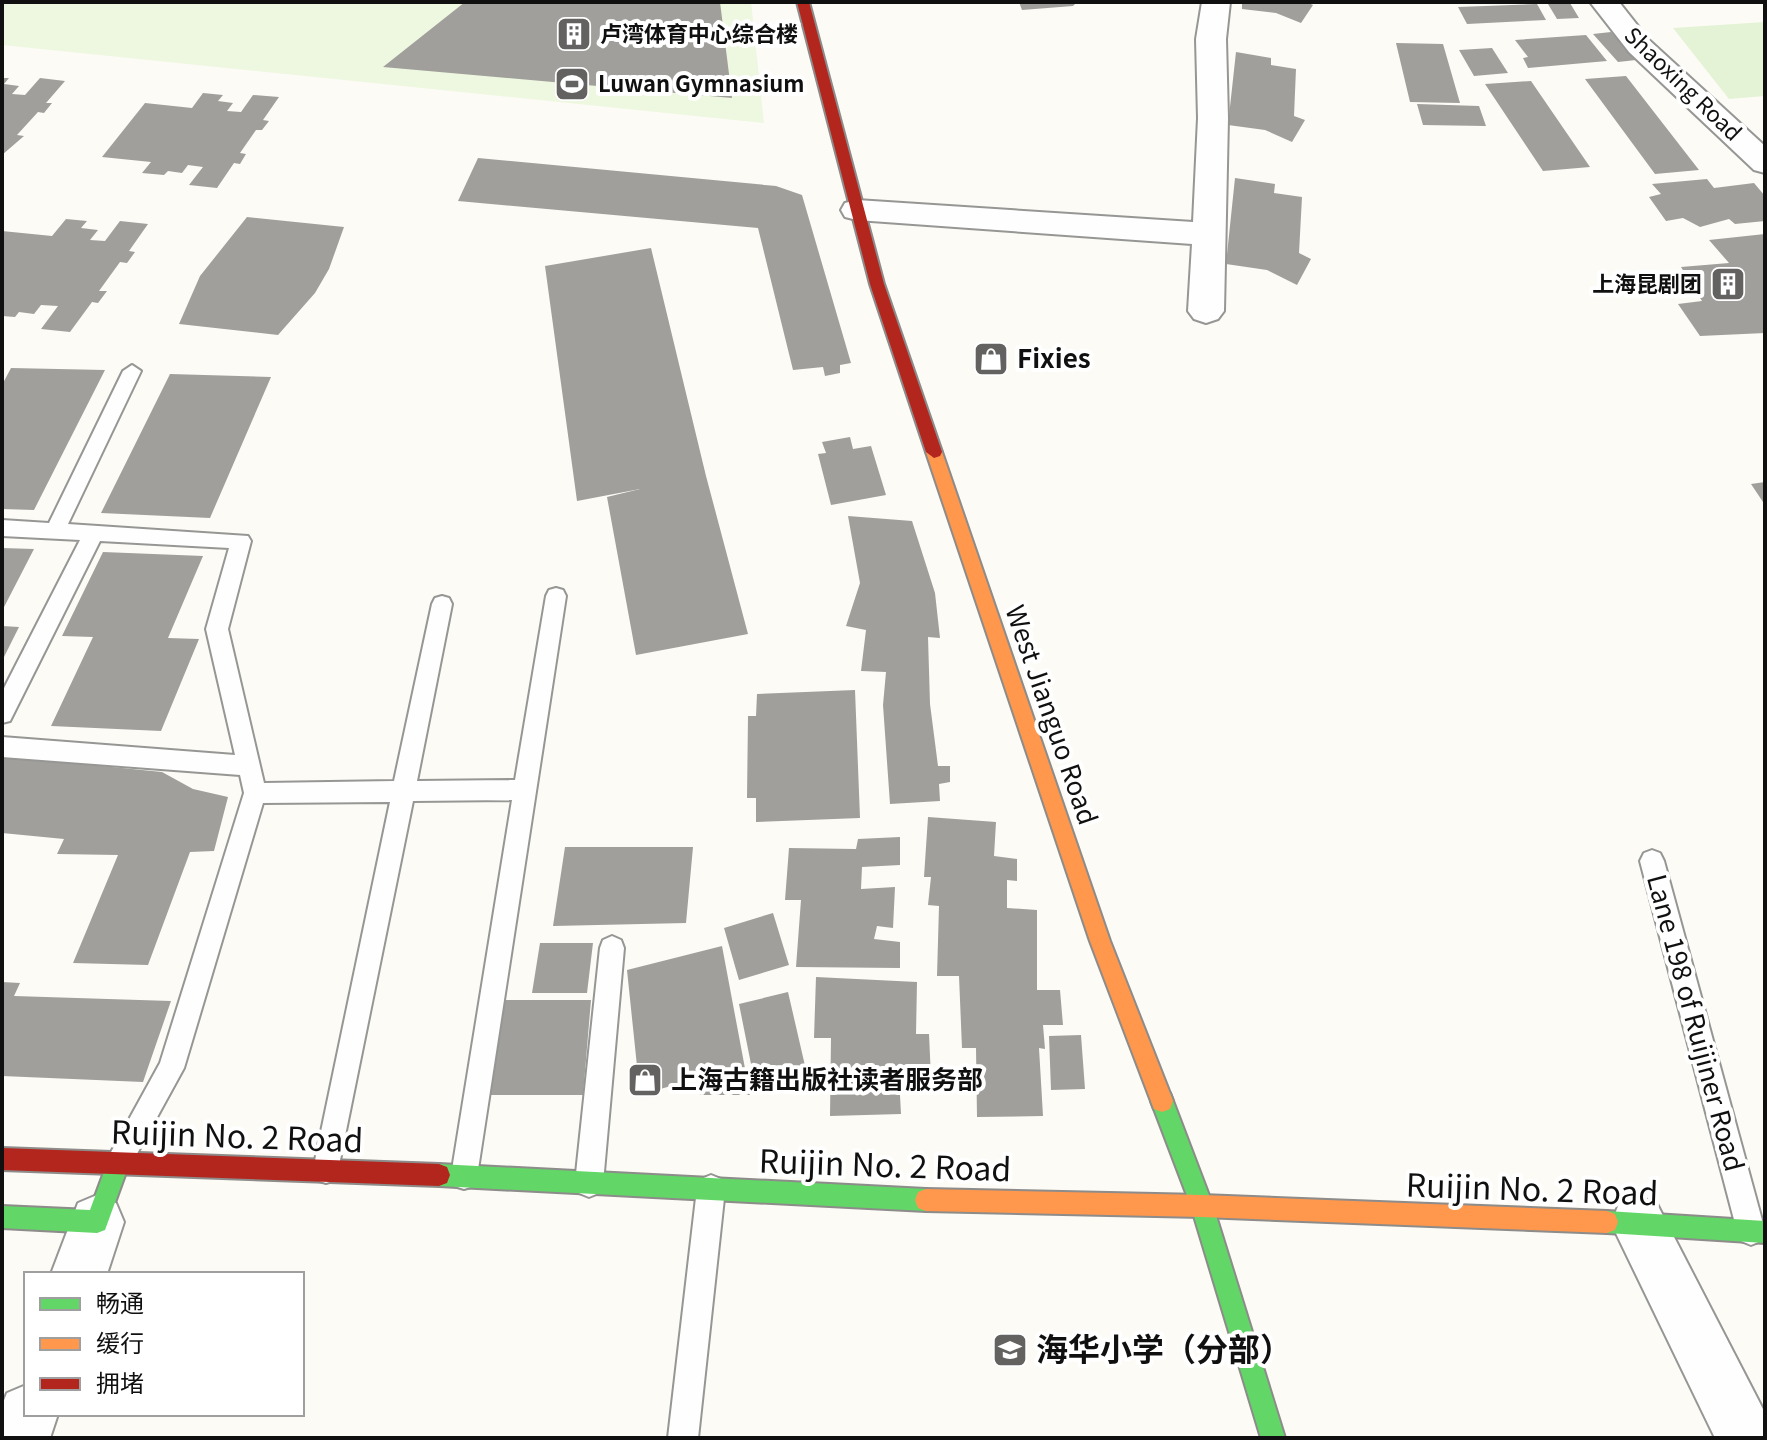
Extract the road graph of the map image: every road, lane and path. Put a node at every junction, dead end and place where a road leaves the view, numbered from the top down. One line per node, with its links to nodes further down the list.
1 (803, 2): 5 (street, West Jianguo Road)
2 (1216, 2): 6 (street)
3 (1604, 2): 4 (street, Shaoxing Road)
4 (1765, 163)
5 (857, 210): 6 (street); 28 (street, West Jianguo Road)
6 (1209, 234): 7 (street)
7 (1206, 311)
8 (132, 371): 10 (lane)
9 (2, 528): 10 (lane)
10 (55, 531): 11 (lane)
11 (94, 533): 14 (lane); 16 (lane)
12 (556, 596): 17 (lane)
13 (442, 604): 18 (lane)
14 (2, 714)
15 (2, 747): 16 (lane)
16 (249, 766): 19 (lane)
17 (527, 790): 18 (lane); 25 (lane)
18 (404, 792): 19 (lane); 24 (lane)
19 (255, 793): 23 (lane)
20 (1652, 861): 32 (lane, Lane 198 of Ruijiner Road)
21 (612, 948): 26 (lane)
22 (2, 1159): 23 (street, Ruijin No. 2 Road)
23 (118, 1164): 24 (street, Ruijin No. 2 Road); 30 (street)
24 (326, 1170): 25 (street, Ruijin No. 2 Road)
25 (464, 1176): 26 (street, Ruijin No. 2 Road)
26 (589, 1183): 27 (street, Ruijin No. 2 Road)
27 (711, 1189): 28 (street, Ruijin No. 2 Road); 36 (lane)
28 (1202, 1206): 31 (street, Ruijin No. 2 Road); 37 (street, West Jianguo Road)
29 (2, 1217): 30 (street)
30 (97, 1222): 33 (street)
31 (1638, 1223): 32 (street, Ruijin No. 2 Road); 38 (street)
32 (1758, 1232)
33 (80, 1272)
34 (27, 1416): 35 (street)
35 (20, 1438)
36 (683, 1438)
37 (1273, 1438)
38 (1746, 1438)

